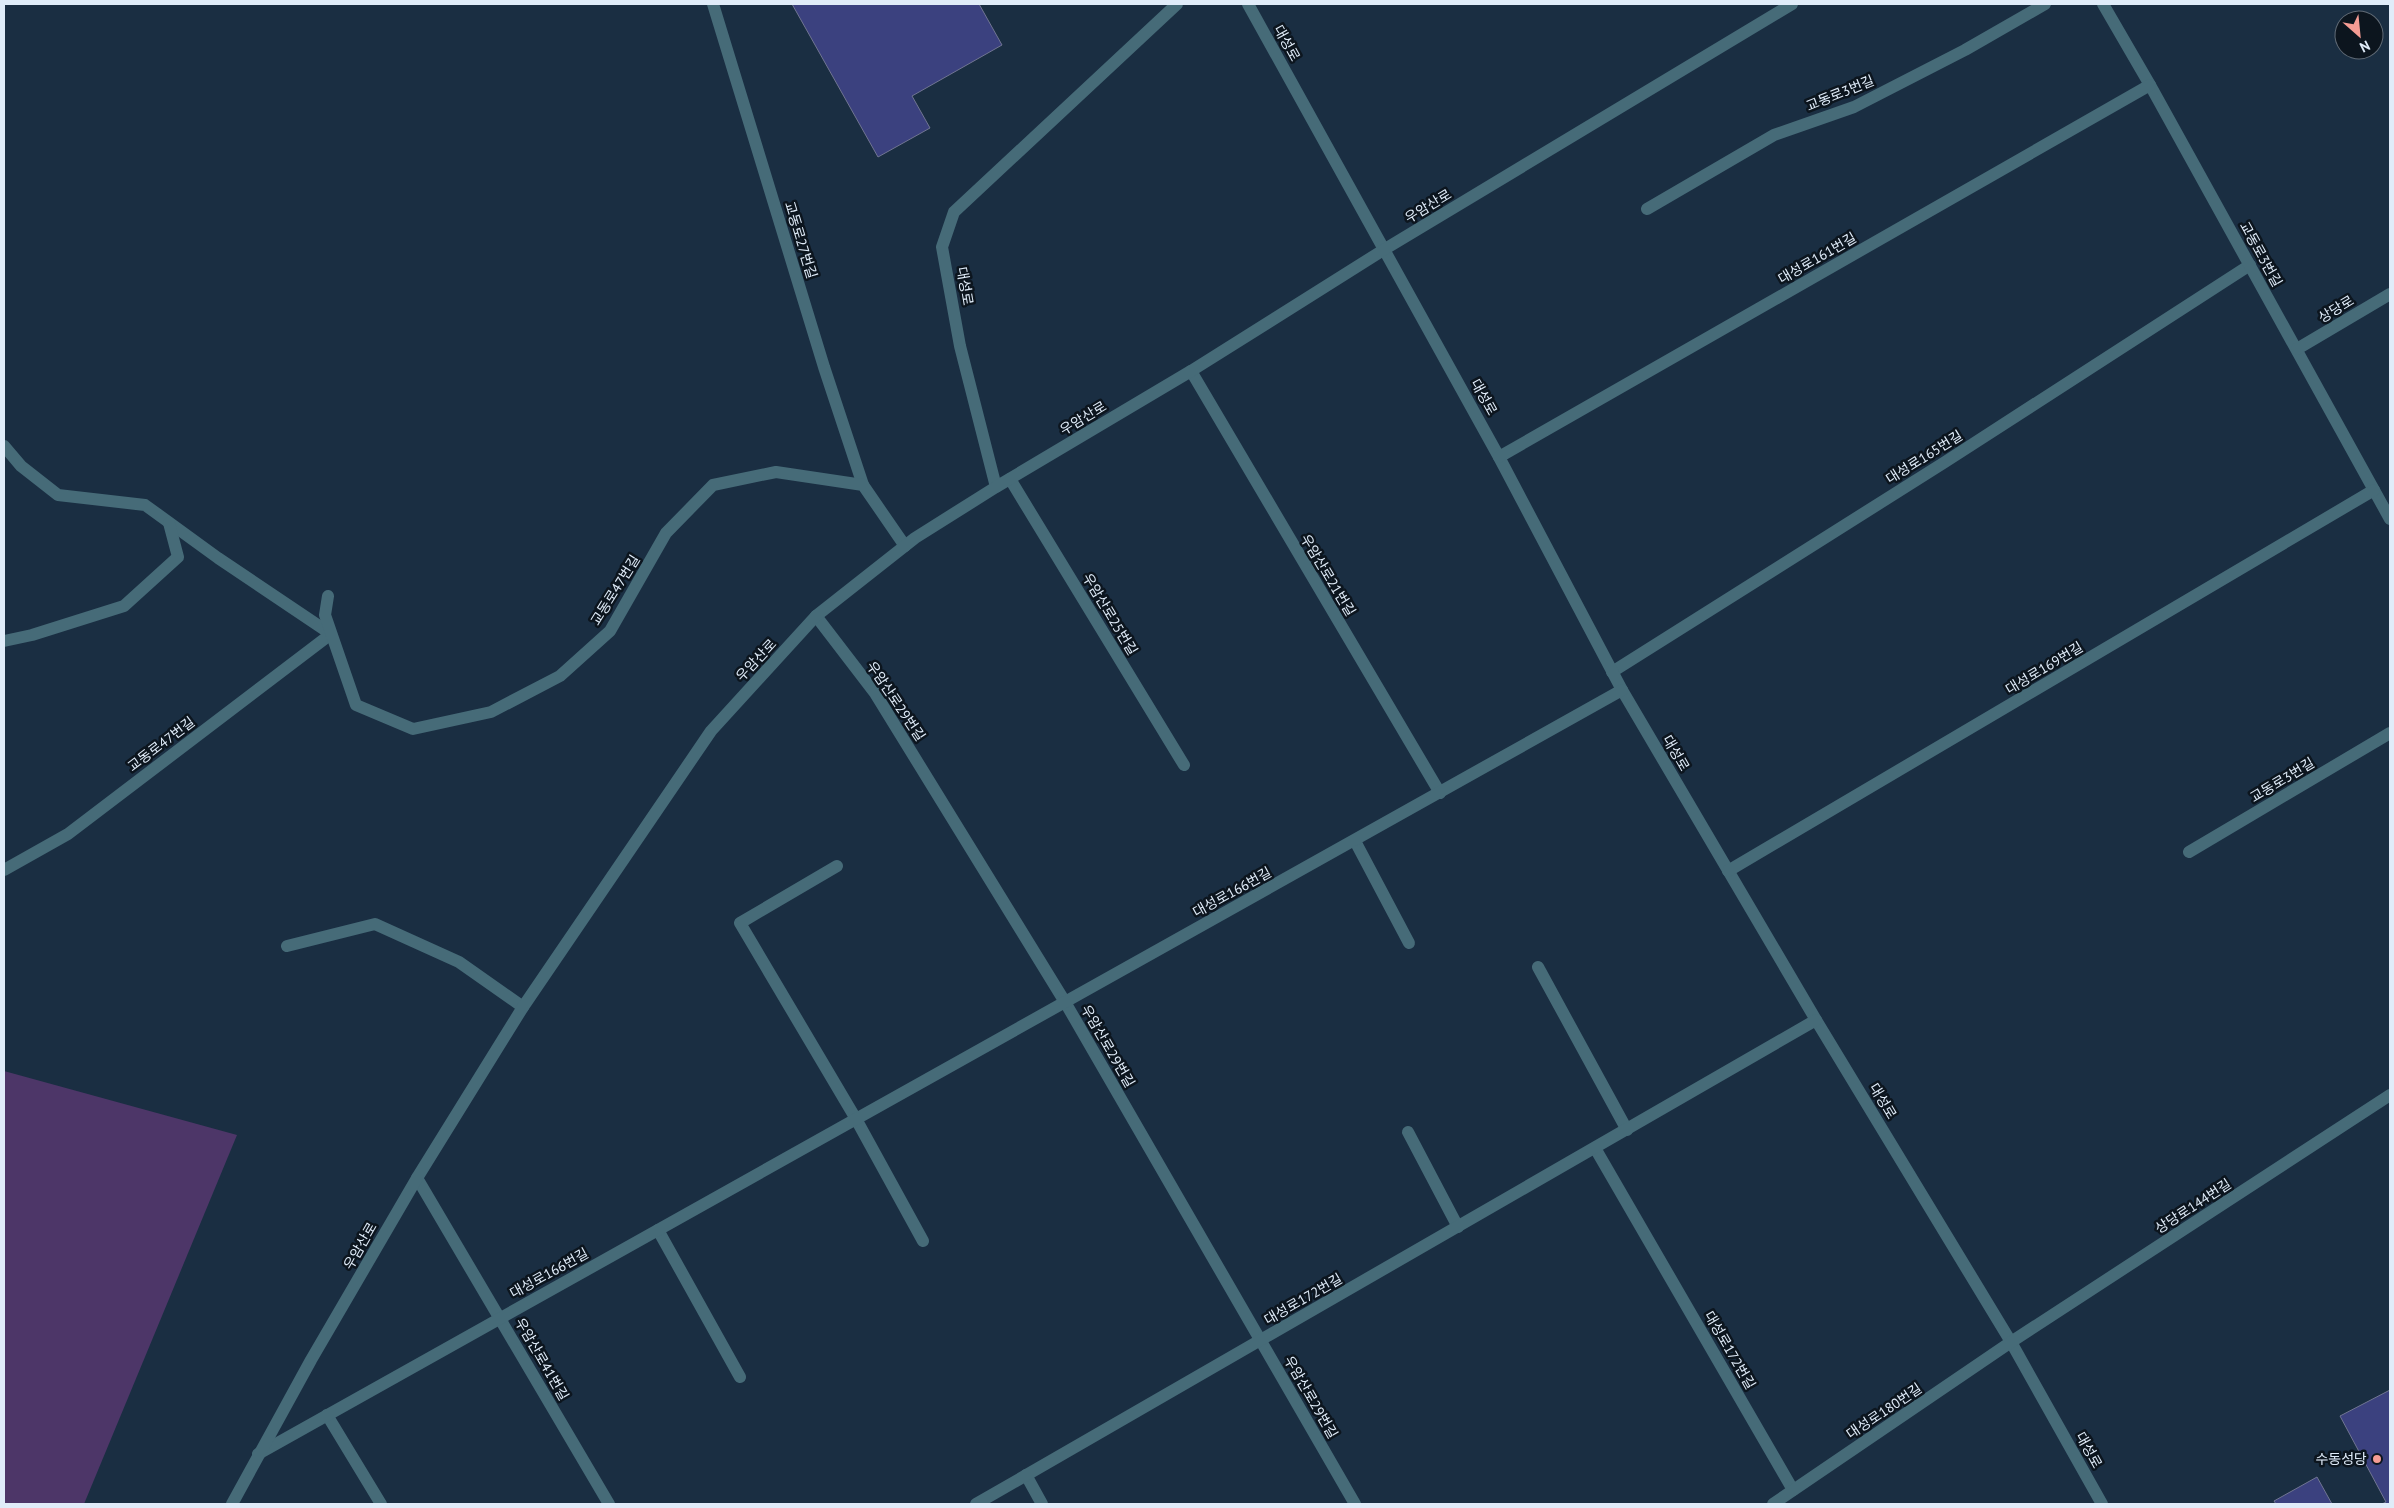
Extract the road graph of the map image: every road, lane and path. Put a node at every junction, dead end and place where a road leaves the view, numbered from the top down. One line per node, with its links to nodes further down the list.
1 (713, 4): 17 (street, 교동로27번길)
2 (1177, 4): 18 (street, 대성로)
3 (1248, 4): 9 (street, 대성로)
4 (1792, 4): 9 (street, 우암산로)
5 (2045, 4): 8 (street, 교동로3번길)
6 (2103, 4): 7 (street, 교동로3번길)
7 (2150, 85): 10 (street, 교동로3번길); 15 (street, 대성로161번길)
8 (1646, 209)
9 (1385, 249): 13 (street, 우암산로); 15 (street, 대성로)
10 (2250, 266): 12 (street, 교동로3번길); 27 (street, 대성로165번길)
11 (2390, 294): 12 (street, 상당로)
12 (2297, 350): 19 (street, 교동로3번길)
13 (1191, 371): 16 (street, 우암산로); 31 (street, 우암산로21번길)
14 (4, 446): 21 (street)
15 (1499, 457): 27 (street, 대성로)
16 (1010, 479): 18 (street, 우암산로); 30 (street, 우암산로25번길)
17 (863, 485): 22 (street); 25 (street, 교동로47번길)
18 (996, 487): 22 (street, 우암산로)
19 (2374, 490): 20 (street, 교동로3번길); 36 (street, 대성로169번길)
20 (2390, 519)
21 (169, 523): 25 (street); 26 (street)
22 (905, 546): 24 (street, 우암산로)
23 (328, 596): 25 (street, 교동로47번길)
24 (816, 616): 40 (street, 우암산로29번길); 41 (street, 우암산로)
25 (331, 634): 35 (street, 교동로47번길)
26 (4, 641)
27 (1612, 672): 28 (street, 대성로)
28 (1622, 690): 31 (street, 대성로166번길); 36 (street, 대성로)
29 (2390, 732): 33 (street, 교동로3번길)
30 (1184, 765)
31 (1440, 793): 32 (street, 대성로166번길)
32 (1355, 841): 37 (street); 40 (street, 대성로166번길)
33 (2189, 852)
34 (838, 866): 44 (street)
35 (4, 870)
36 (1728, 871): 42 (street, 대성로)
37 (1409, 943)
38 (287, 946): 41 (street)
39 (1538, 967): 45 (street)
40 (1065, 1002): 44 (street, 대성로166번길); 53 (street, 우암산로29번길)
41 (523, 1007): 48 (street, 우암산로)
42 (1816, 1020): 45 (street, 대성로172번길); 54 (street, 대성로)
43 (2390, 1095): 54 (street, 상당로144번길)
44 (856, 1120): 50 (street, 대성로166번길); 51 (street)
45 (1627, 1130): 47 (street, 대성로172번길)
46 (1408, 1132): 49 (street)
47 (1595, 1148): 49 (street, 대성로172번길); 59 (street, 대성로172번길)
48 (417, 1178): 52 (street, 우암산로41번길); 57 (street, 우암산로)
49 (1458, 1227): 53 (street, 대성로172번길)
50 (658, 1230): 52 (street, 대성로166번길); 55 (street)
51 (923, 1241)
52 (501, 1318): 56 (street, 대성로166번길); 62 (street, 우암산로41번길)
53 (1262, 1341): 58 (street, 대성로172번길); 65 (street, 우암산로29번길)
54 (2011, 1342): 59 (street, 대성로180번길); 67 (street, 대성로)
55 (740, 1377)
56 (327, 1415): 57 (street, 대성로166번길); 61 (street)
57 (258, 1454): 60 (street, 우암산로)
58 (1026, 1475): 63 (street, 대성로172번길); 64 (street)
59 (1793, 1490): 66 (street, 대성로180번길)
60 (232, 1504)
61 (381, 1504)
62 (609, 1504)
63 (976, 1504)
64 (1042, 1504)
65 (1355, 1504)
66 (1773, 1504)
67 (2102, 1504)

